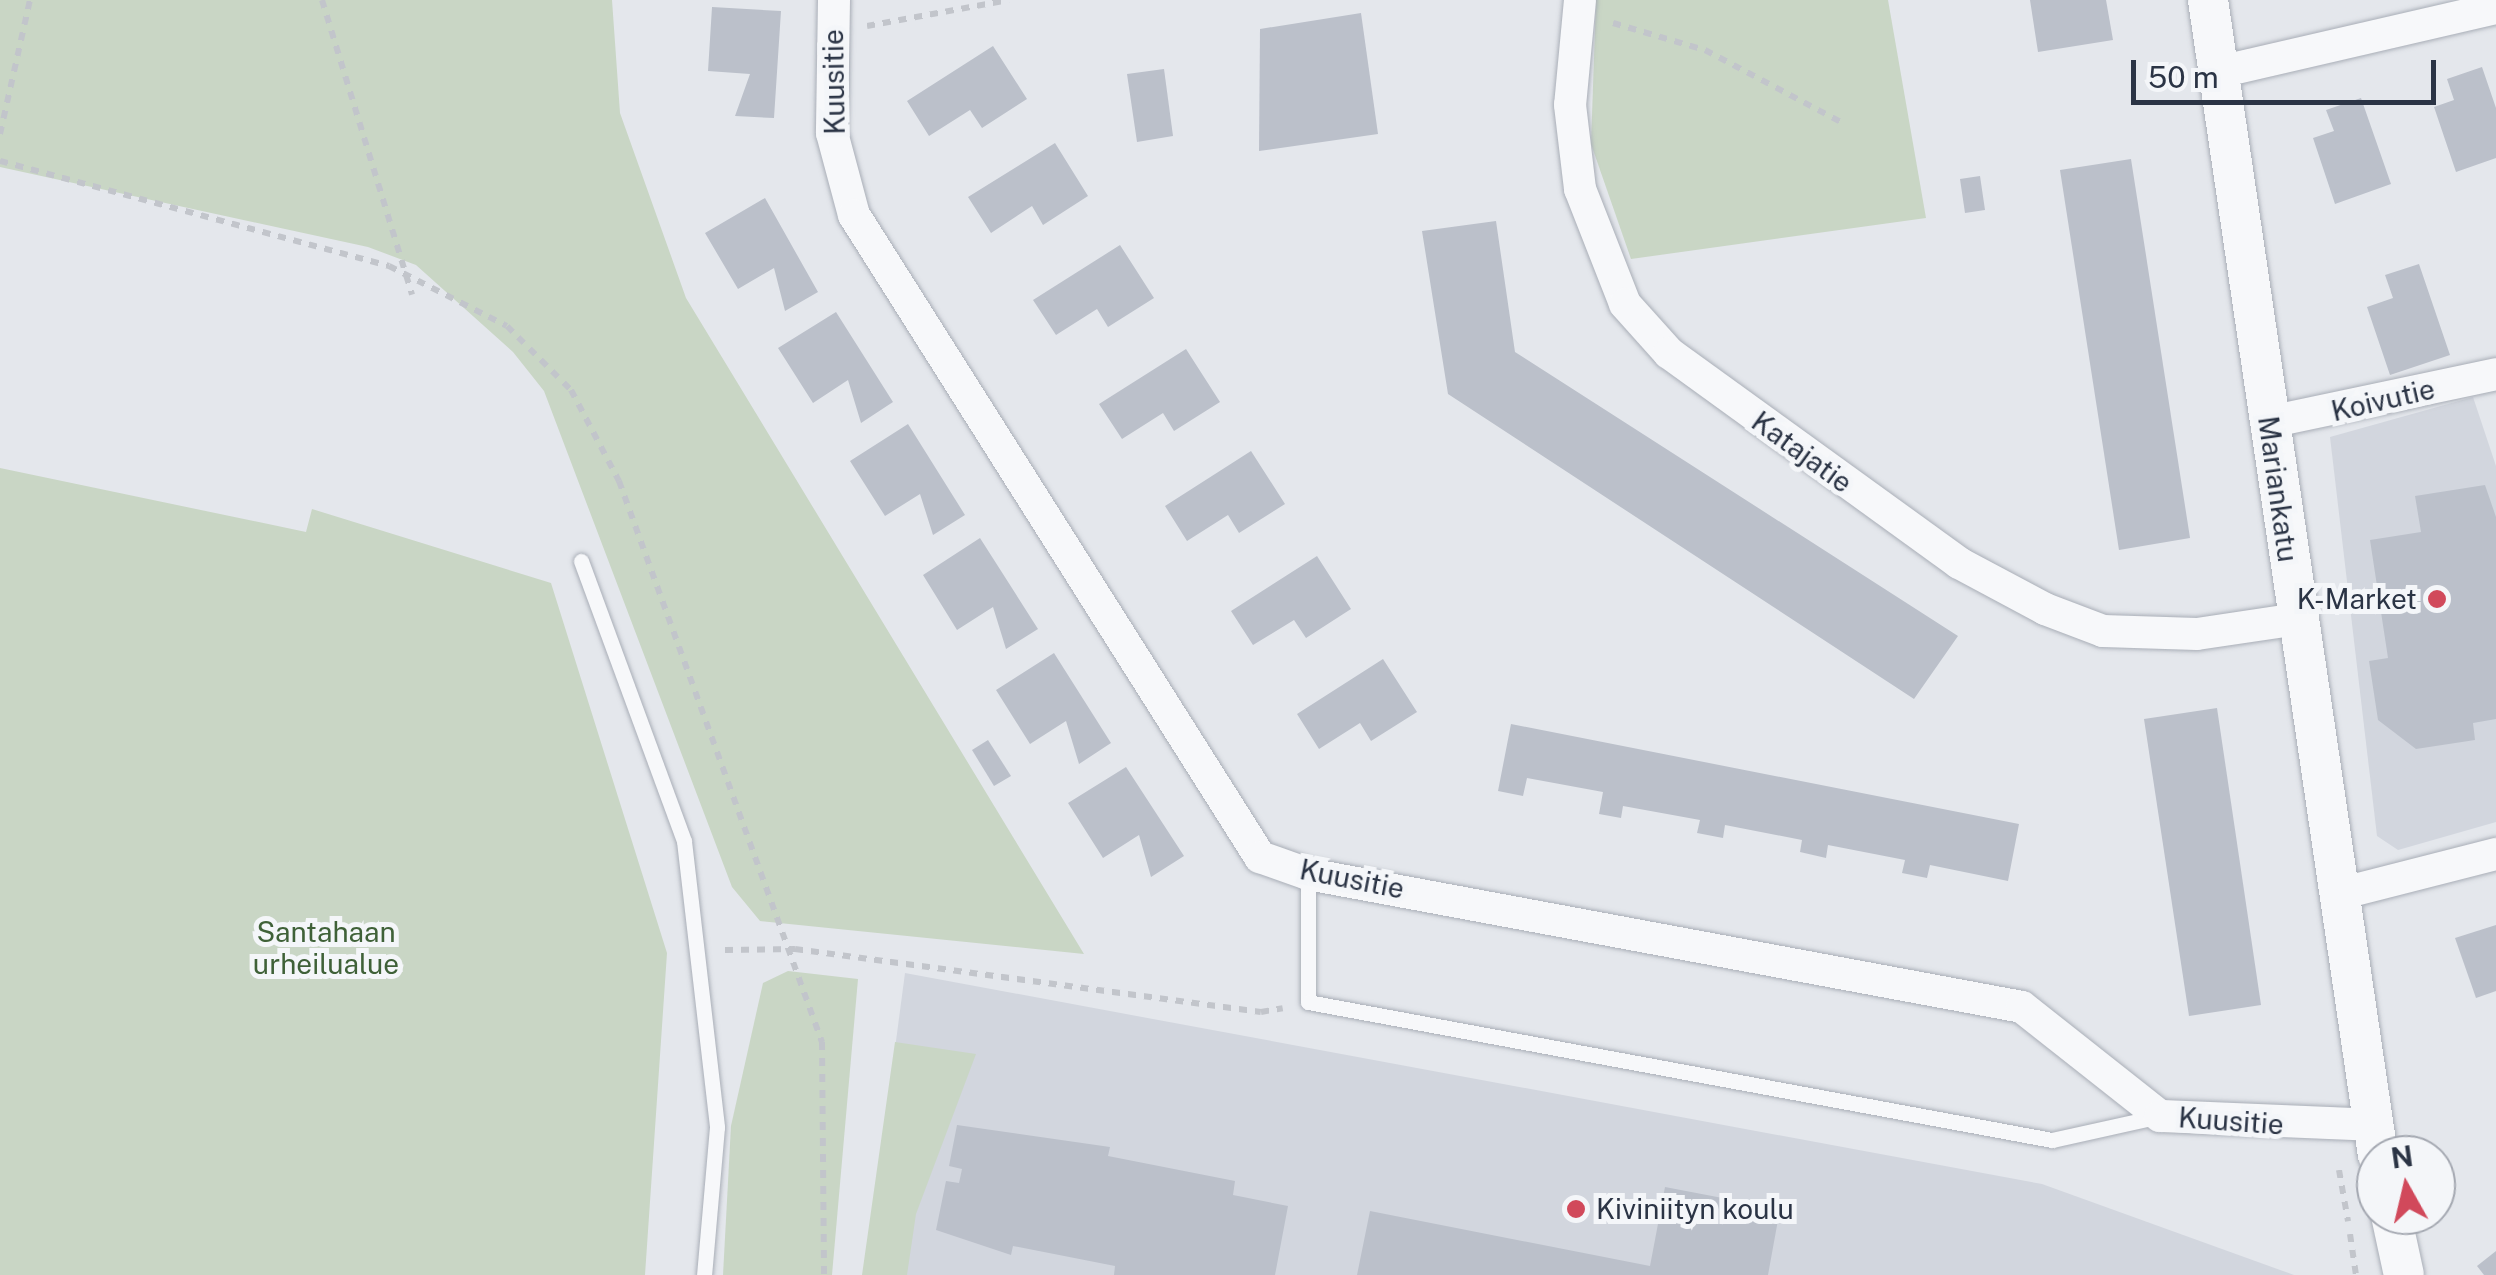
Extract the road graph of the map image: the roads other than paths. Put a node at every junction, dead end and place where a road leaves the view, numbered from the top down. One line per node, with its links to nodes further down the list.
1 (2208, 0): 5 (street, Mariankatu)
2 (1579, 6): 9 (street, Katajatie)
3 (2496, 8): 5 (street)
4 (833, 16): 11 (street, Kuusitie)
5 (2219, 72): 7 (street, Mariankatu)
6 (2496, 374): 7 (street, Koivutie)
7 (2269, 422): 9 (street, Mariankatu)
8 (581, 560): 17 (lane)
9 (2297, 618): 12 (street, Mariankatu)
10 (2496, 854): 12 (street)
11 (1308, 874): 13 (street, Kuusitie); 13 (lane)
12 (2339, 894): 14 (street, Mariankatu)
13 (2160, 1116): 15 (street, Kuusitie)
14 (2375, 1135)
15 (2356, 1138)
16 (2395, 1235): 18 (street)
17 (704, 1275)
18 (2404, 1275)

